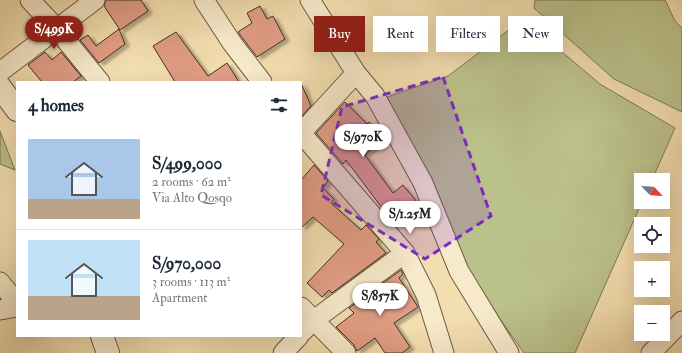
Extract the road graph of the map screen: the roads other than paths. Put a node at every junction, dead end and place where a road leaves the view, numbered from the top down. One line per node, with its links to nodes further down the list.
1 (30, 0): 5 (street)
2 (94, 0): 5 (street)
3 (204, 0): 9 (street)
4 (310, 0): 7 (street)
5 (56, 28): 6 (street); 8 (street)
6 (0, 72)
7 (356, 73): 12 (street); 29 (street)
8 (99, 81)
9 (261, 81)
10 (0, 88): 11 (street)
11 (16, 109)
12 (302, 132)
13 (302, 134): 14 (street)
14 (405, 253): 19 (street); 28 (street)
15 (0, 282): 16 (street)
16 (16, 302)
17 (16, 307): 18 (street)
18 (0, 310)
19 (307, 313): 21 (street); 27 (street)
20 (682, 321): 24 (street)
21 (302, 330)
22 (102, 337): 25 (street)
23 (298, 337): 26 (street)
24 (659, 351)
25 (108, 353)
26 (283, 353)
27 (346, 353)
28 (444, 353)
29 (509, 353)

